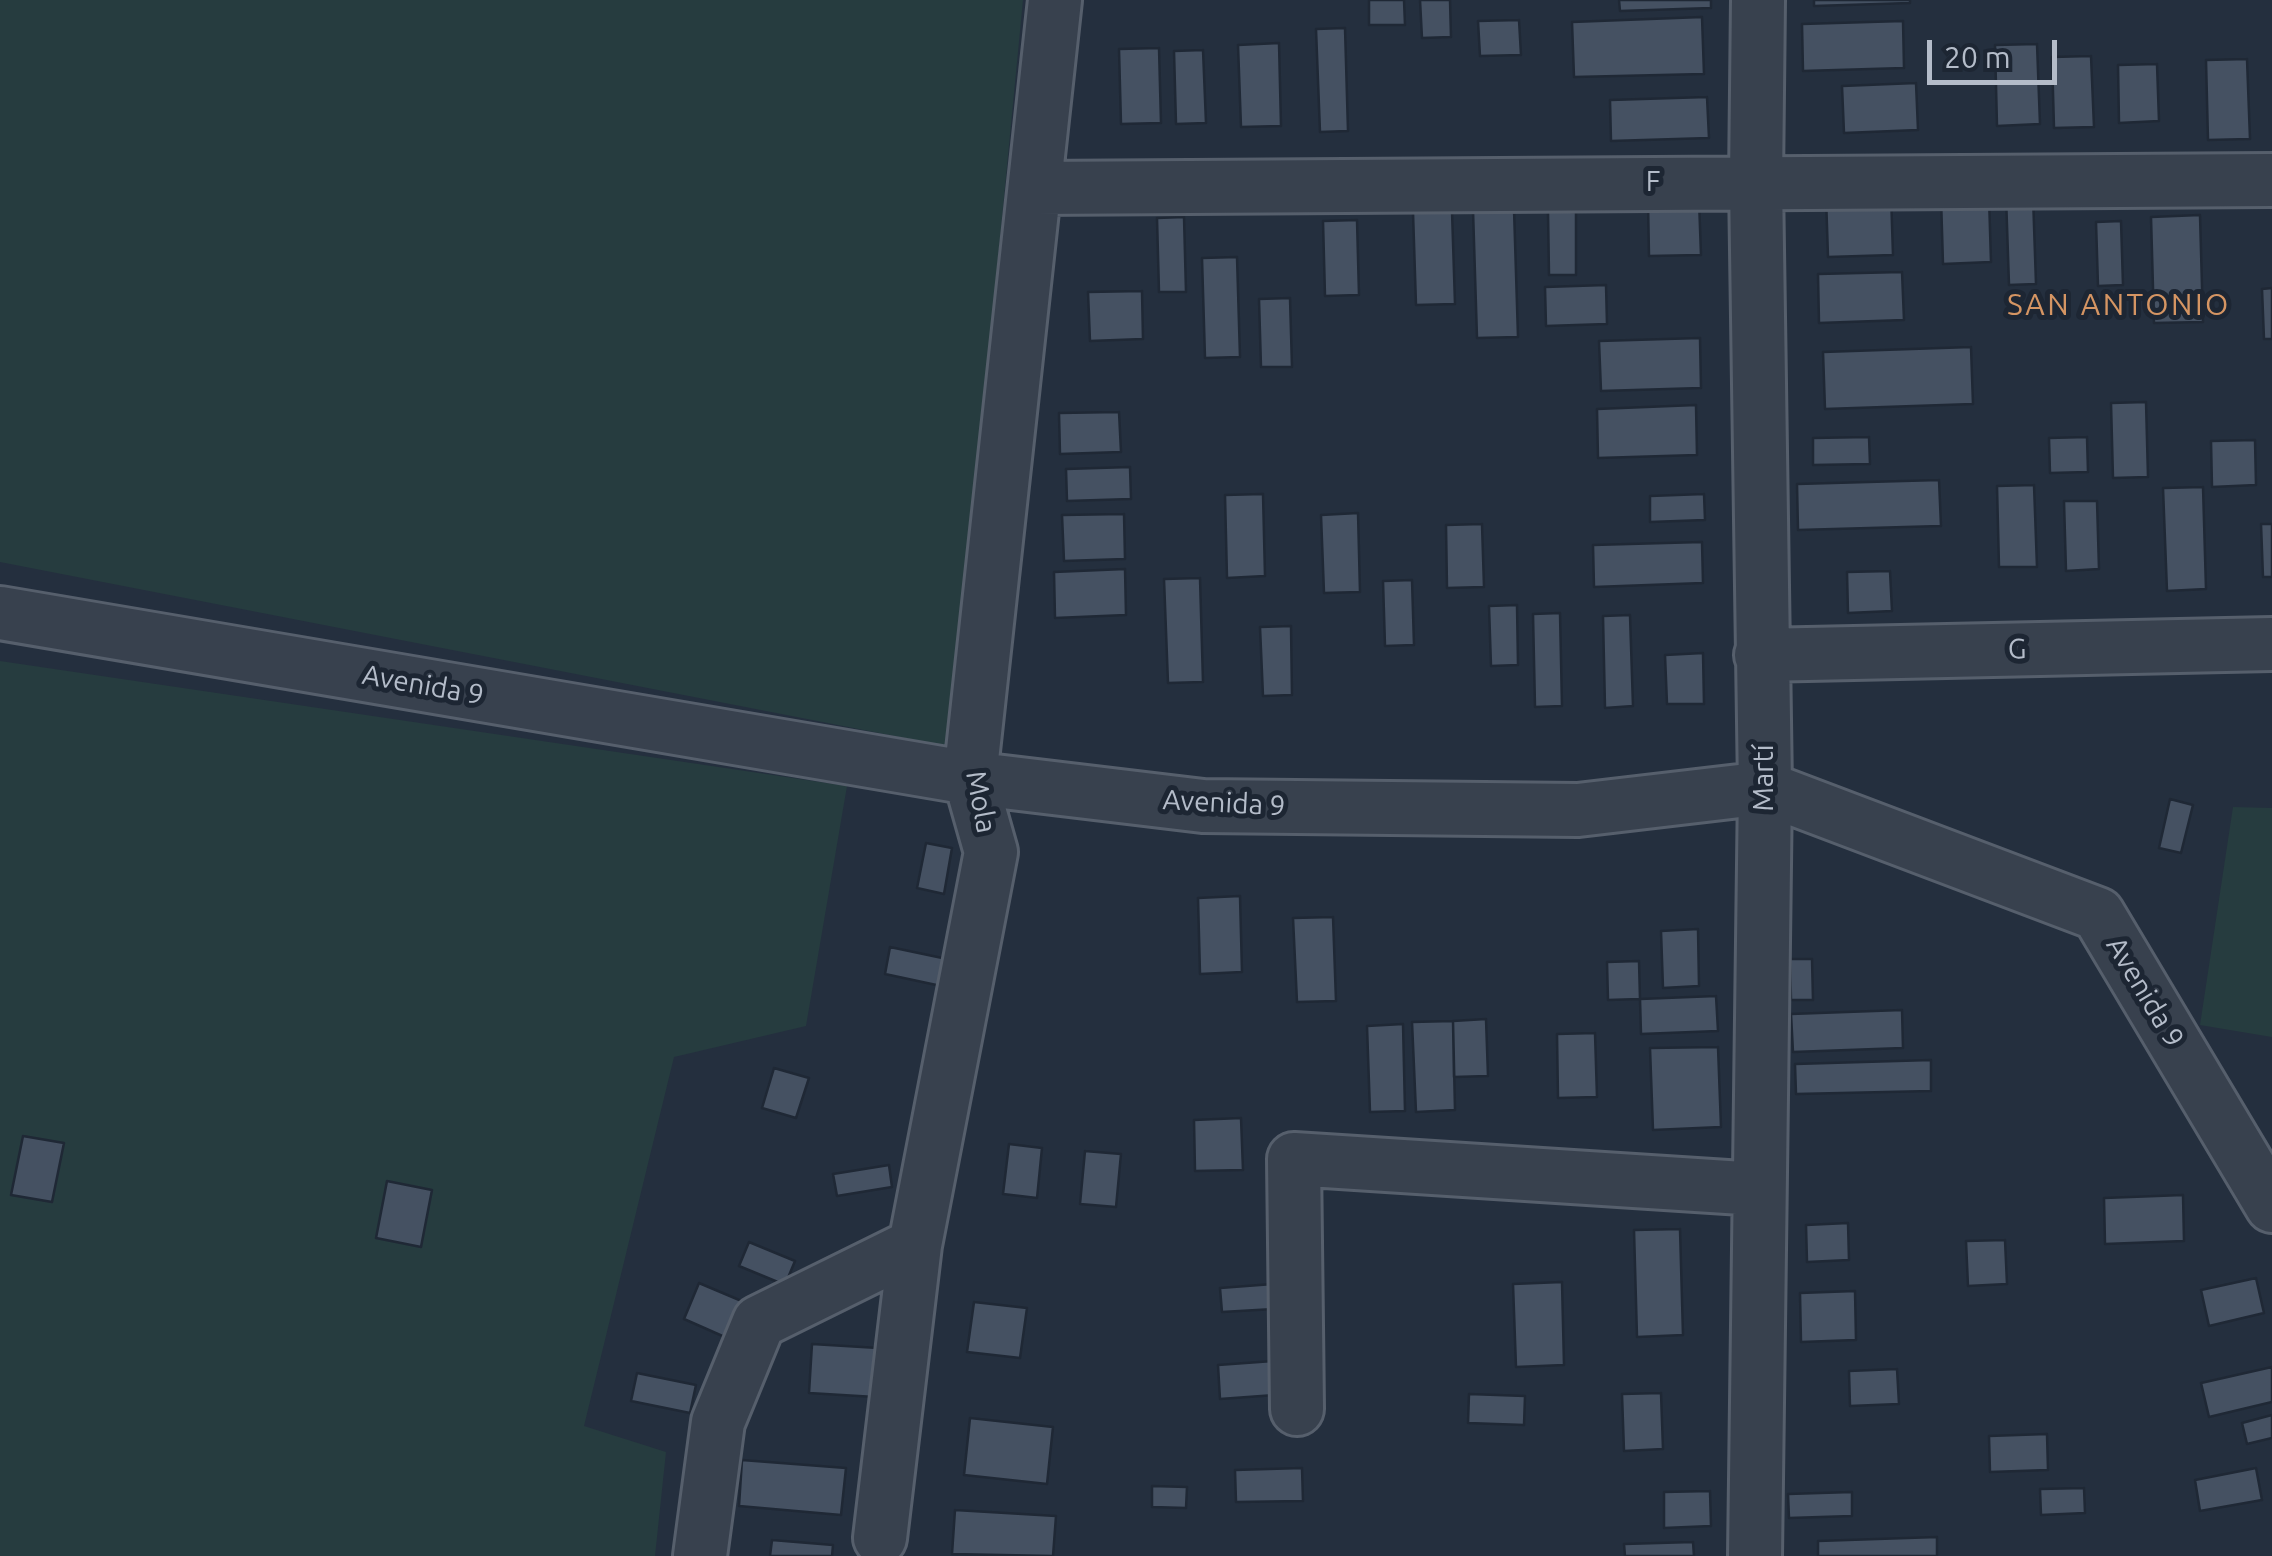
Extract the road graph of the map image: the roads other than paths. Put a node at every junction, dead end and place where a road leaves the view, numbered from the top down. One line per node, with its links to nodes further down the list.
1 (1055, 0): 5 (street, Mola)
2 (1758, 0): 4 (street, Martí)
3 (2272, 180): 4 (street, F)
4 (1756, 182): 5 (street, F); 8 (street, Martí)
5 (1035, 188): 9 (street, Mola)
6 (0, 613): 9 (street, Avenida 9)
7 (2272, 644): 8 (street, G)
8 (1762, 655): 10 (street, Martí)
9 (970, 778): 10 (street, Avenida 9); 13 (street, Mola)
10 (1764, 788): 11 (street, Martí); 12 (street, Avenida 9)
11 (1758, 1188): 14 (street); 17 (street, Martí)
12 (2272, 1206)
13 (916, 1245): 15 (street, Mola); 16 (street)
14 (1297, 1409)
15 (880, 1538)
16 (700, 1556)
17 (1754, 1556)

